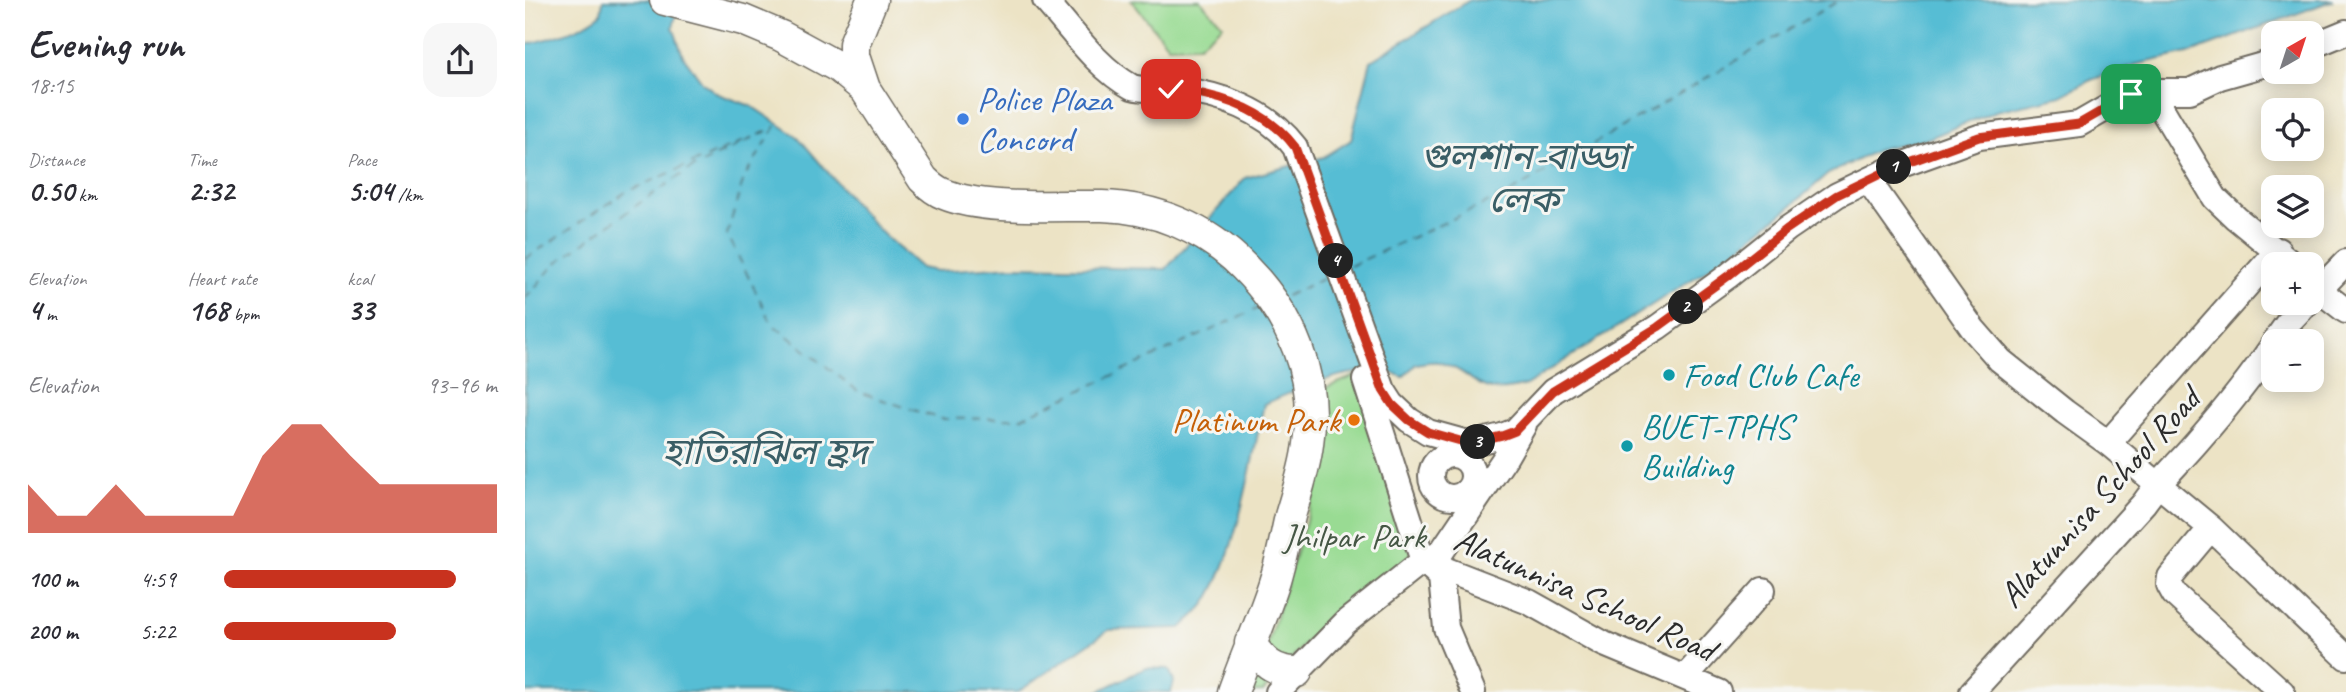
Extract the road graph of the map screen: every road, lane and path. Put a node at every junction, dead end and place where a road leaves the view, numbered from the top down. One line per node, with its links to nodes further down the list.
1 (666, 0): 7 (main road)
2 (871, 0): 7 (main road)
3 (1045, 0): 19 (street)
4 (2346, 32): 5 (street)
5 (2324, 41)
6 (2261, 65): 8 (street)
7 (865, 89): 30 (main road)
8 (2151, 91): 9 (street); 10 (street)
9 (1868, 180): 20 (street); 21 (street)
10 (2277, 252)
11 (2346, 262): 13 (street, Alatunnisa School Road)
12 (2261, 282): 21 (street)
13 (2324, 283)
14 (2324, 300): 15 (street)
15 (2346, 311)
16 (2294, 315): 17 (street, Alatunnisa School Road)
17 (2284, 329)
18 (2261, 363): 25 (street, Alatunnisa School Road)
19 (1380, 400): 22 (street); 24 (street)
20 (1531, 412): 22 (street); 26 (street)
21 (2108, 443): 25 (street)
22 (1454, 448): 23 (street); 26 (street)
23 (1430, 477): 24 (street); 26 (street)
24 (1398, 482): 28 (street)
25 (2157, 484): 27 (street); 37 (street, Alatunnisa School Road)
26 (1472, 495): 28 (street)
27 (2211, 528): 31 (street); 38 (street)
28 (1423, 561): 32 (street, Alatunnisa School Road); 33 (street); 35 (street)
29 (1763, 590): 32 (street)
30 (1250, 643): 33 (main road); 34 (main road)
31 (2346, 657)
32 (1686, 676): 36 (street, Alatunnisa School Road)
33 (1287, 682)
34 (1233, 692)
35 (1473, 692)
36 (1720, 692)
37 (1972, 692)
38 (2282, 692)

